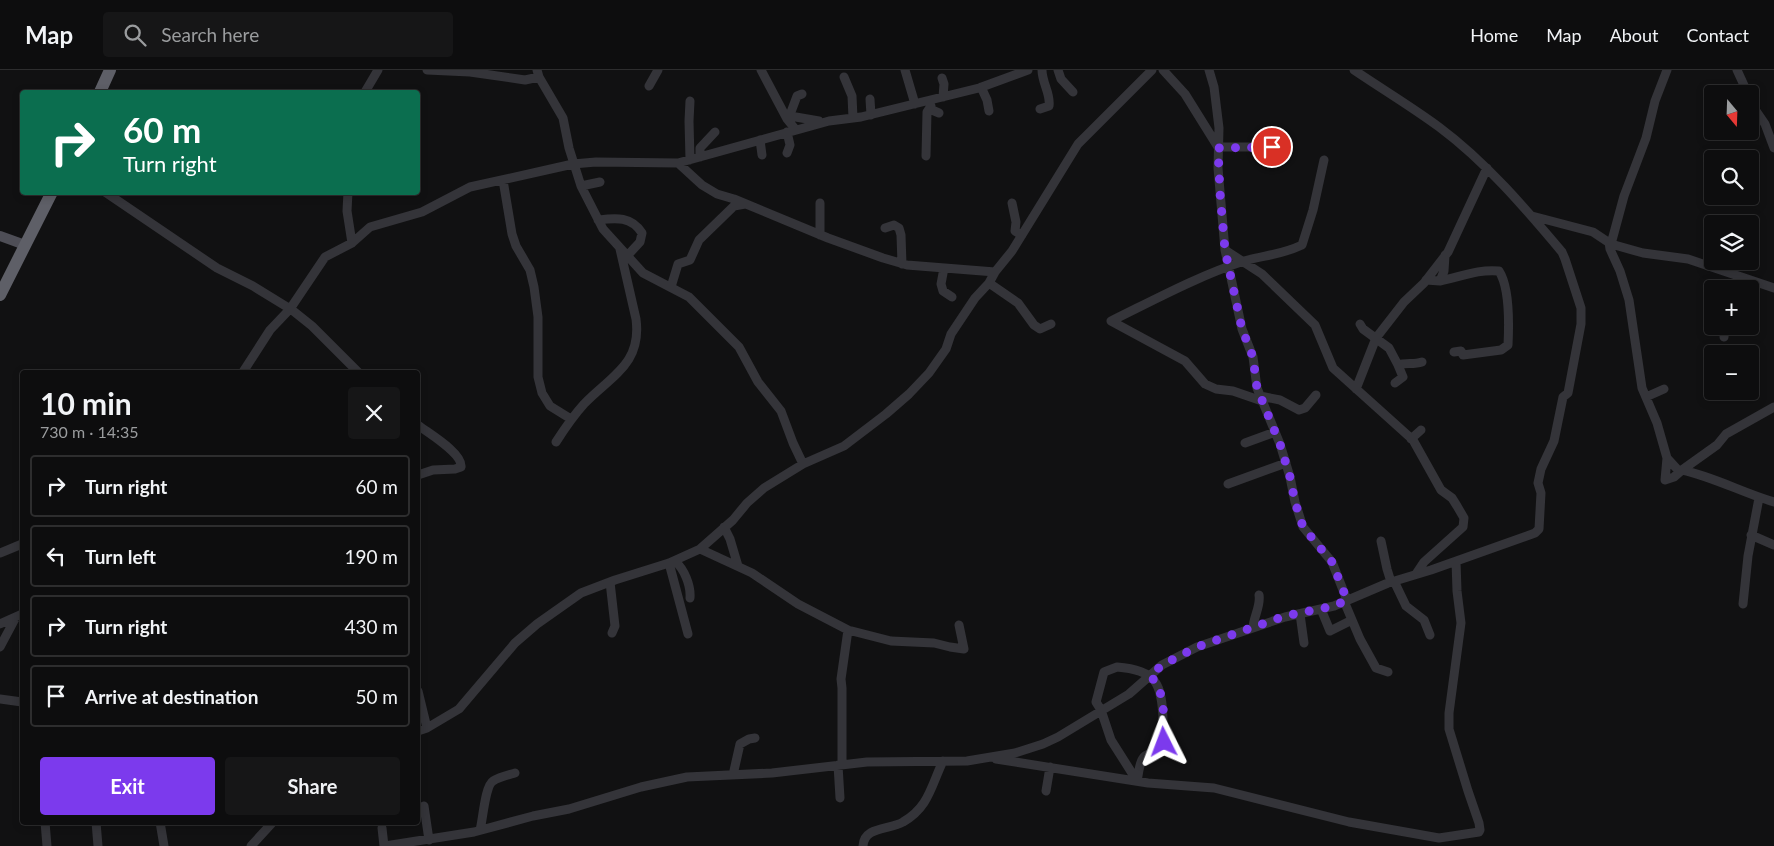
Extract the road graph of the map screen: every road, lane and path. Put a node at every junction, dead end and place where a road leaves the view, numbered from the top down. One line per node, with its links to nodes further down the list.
1 (110, 70): 21 (highway)
2 (378, 70): 22 (street)
3 (427, 70): 15 (street)
4 (761, 70): 35 (street)
5 (905, 70): 29 (street)
6 (1028, 70): 20 (street)
7 (1042, 70): 30 (street)
8 (1058, 70): 23 (street)
9 (1152, 70): 66 (street)
10 (1162, 70): 42 (street)
11 (1209, 70): 42 (street)
12 (1354, 70): 52 (street)
13 (1737, 70): 19 (street)
14 (1666, 71): 69 (street)
15 (479, 72): 16 (street)
16 (538, 74): 50 (street)
17 (844, 77): 36 (street)
18 (942, 78): 25 (street)
19 (1744, 85)
20 (981, 87): 25 (street); 31 (street)
21 (101, 90)
22 (366, 90)
23 (1073, 92)
24 (802, 94): 35 (street)
25 (944, 97): 28 (street)
26 (870, 99): 33 (street)
27 (690, 102): 48 (street)
28 (930, 103): 29 (street); 32 (street); 46 (street)
29 (915, 104): 33 (street)
30 (1040, 109)
31 (989, 112)
32 (939, 113)
33 (871, 115): 36 (street)
34 (1759, 115): 43 (street)
35 (789, 118): 37 (street); 38 (street)
36 (853, 118): 37 (street)
37 (822, 122): 38 (street)
38 (792, 131): 40 (street); 44 (street)
39 (715, 132): 47 (street)
40 (760, 140): 45 (street); 47 (street)
41 (1286, 147): 42 (street)
42 (1218, 148): 72 (street)
43 (1774, 148)
44 (788, 154)
45 (762, 155)
46 (926, 156)
47 (700, 157): 48 (street)
48 (690, 160): 51 (street)
49 (1324, 160): 75 (street)
50 (574, 164): 51 (street); 53 (street); 55 (street)
51 (678, 164): 61 (street)
52 (1486, 168): 62 (street); 73 (street)
53 (503, 180): 68 (street); 105 (street)
54 (600, 182): 55 (street)
55 (581, 186): 63 (street)
56 (50, 195): 70 (highway)
57 (109, 195): 89 (street)
58 (348, 195): 68 (street)
59 (820, 203): 65 (street)
60 (1012, 203): 66 (street)
61 (745, 204): 65 (street); 85 (street)
62 (1532, 216): 69 (street); 127 (street)
63 (598, 220): 71 (street); 74 (street)
64 (885, 228): 76 (street)
65 (820, 235): 76 (street)
66 (1022, 235): 79 (street)
67 (0, 236): 70 (main road)
68 (352, 243): 89 (street)
69 (1610, 243): 81 (street); 102 (street)
70 (25, 245): 80 (highway)
71 (620, 248): 74 (street); 105 (street)
72 (1225, 250): 75 (street); 78 (street)
73 (1446, 255): 82 (street); 83 (street)
74 (627, 256): 85 (street)
75 (1243, 262): 78 (street); 99 (street)
76 (902, 264): 77 (street)
77 (944, 268): 79 (street); 88 (street)
78 (1229, 268): 103 (street); 103 (street)
79 (995, 272): 84 (street)
80 (4, 274): 87 (highway)
81 (1745, 279): 86 (street)
82 (1426, 280): 83 (street); 92 (street)
83 (1440, 281): 93 (street)
84 (989, 283): 90 (street); 114 (street)
85 (671, 288): 114 (street)
86 (1774, 288)
87 (0, 296)
88 (952, 297)
89 (290, 309): 96 (street); 97 (street)
90 (1050, 324)
91 (1360, 324): 92 (street)
92 (1376, 338): 95 (street); 99 (street)
93 (1454, 352)
94 (1422, 362): 95 (street)
95 (1398, 365): 98 (street)
96 (244, 370)
97 (356, 370)
98 (1395, 383)
99 (1356, 389): 109 (street)
100 (1664, 389): 102 (street)
101 (1316, 395): 103 (street)
102 (1646, 397): 112 (street)
103 (1261, 398): 108 (street)
104 (1774, 407): 115 (street)
105 (571, 419): 110 (street)
106 (420, 426): 116 (street)
107 (1421, 430): 109 (street)
108 (1275, 432): 111 (street); 113 (street)
109 (1411, 438): 130 (street)
110 (556, 442)
111 (1244, 443)
112 (1667, 458): 115 (street); 115 (street)
113 (1286, 463): 117 (street); 135 (street)
114 (803, 464): 120 (street)
115 (1682, 470): 118 (street)
116 (420, 474)
117 (1228, 484)
118 (1759, 498): 119 (street); 121 (street)
119 (1774, 502)
120 (724, 527): 125 (street); 129 (street)
121 (1752, 535): 124 (street); 136 (street)
122 (1381, 541): 132 (street)
123 (20, 545): 126 (street)
124 (1774, 545)
125 (700, 549): 128 (street); 129 (street)
126 (0, 553)
127 (1456, 561): 130 (street); 164 (street)
128 (672, 562): 131 (street); 134 (street); 146 (street)
129 (738, 566): 144 (street)
130 (1416, 574): 132 (street)
131 (610, 582): 145 (street); 156 (street)
132 (1393, 582): 135 (street); 147 (street)
133 (1259, 595): 143 (street)
134 (690, 598)
135 (1346, 601): 137 (street); 140 (street)
136 (1743, 604)
137 (1321, 609): 138 (street); 140 (street)
138 (1300, 614): 143 (street); 148 (street)
139 (19, 615): 141 (street); 149 (street)
140 (1352, 620): 150 (street)
141 (0, 624)
142 (959, 625): 144 (street)
143 (1253, 627): 151 (street)
144 (848, 630): 160 (street)
145 (612, 633)
146 (688, 634)
147 (1430, 635)
148 (1304, 643)
149 (0, 647)
150 (1388, 672)
151 (1150, 676): 155 (street); 155 (street); 164 (street)
152 (0, 699): 153 (street)
153 (20, 702)
154 (420, 710): 156 (street)
155 (1101, 710): 158 (street); 164 (street)
156 (422, 729)
157 (755, 738): 163 (street)
158 (988, 758): 159 (street); 161 (street)
159 (943, 761): 160 (street); 180 (street)
160 (840, 765): 163 (street); 166 (street)
161 (1050, 768): 164 (street); 165 (street)
162 (515, 773): 173 (street)
163 (734, 775): 173 (street)
164 (1137, 781)
165 (1046, 791)
166 (840, 798)
167 (424, 806): 174 (street)
168 (45, 825): 175 (street)
169 (96, 825): 176 (street)
170 (160, 825): 177 (street)
171 (270, 825): 178 (street)
172 (382, 828): 179 (street)
173 (480, 830): 174 (street)
174 (429, 840): 179 (street)
175 (47, 846)
176 (98, 846)
177 (164, 846)
178 (251, 846)
179 (384, 846)
180 (863, 846)

